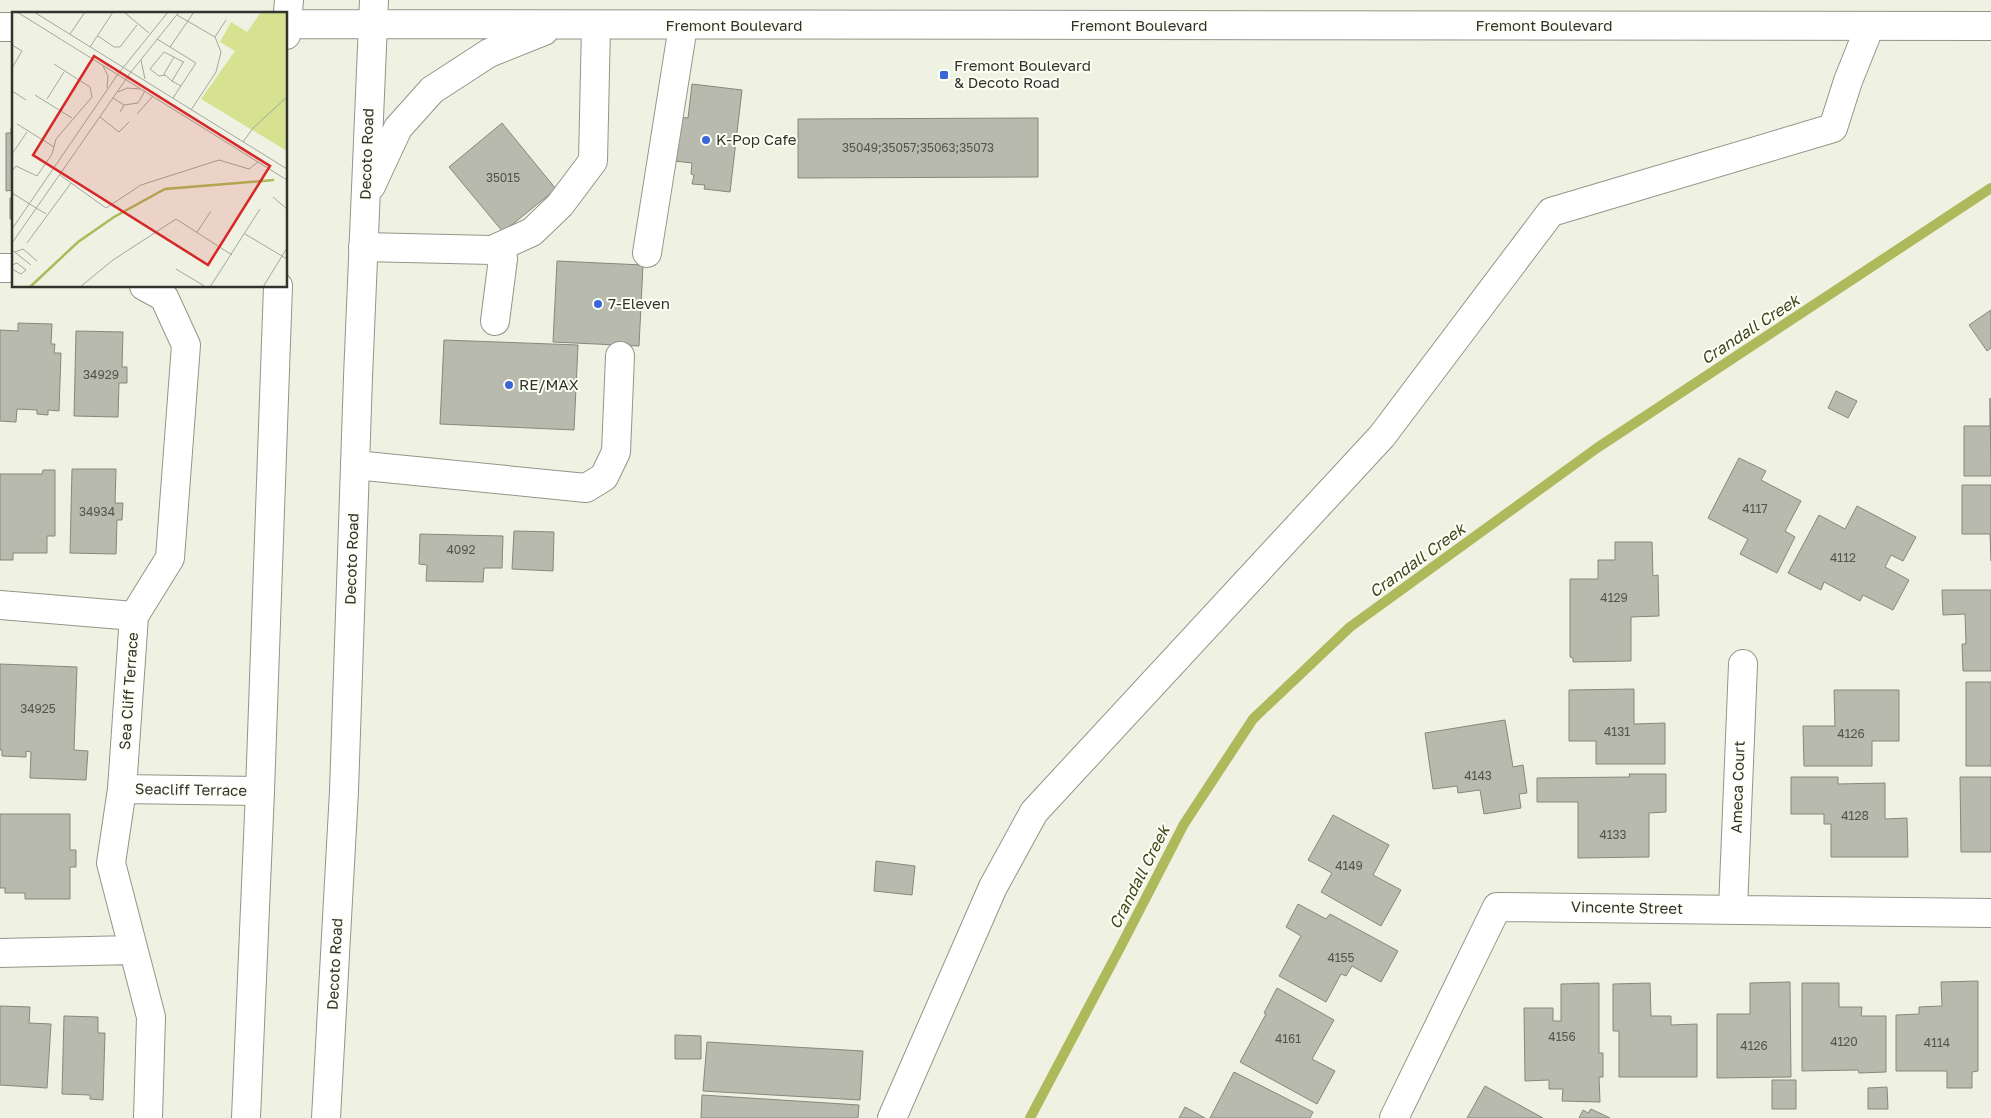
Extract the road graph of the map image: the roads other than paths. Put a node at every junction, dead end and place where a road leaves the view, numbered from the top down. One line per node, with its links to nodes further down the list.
1 (373, 12): 2 (main road, Fremont Boulevard); 3 (main road, Fremont Boulevard); 8 (main road, Decoto Road)
2 (288, 24)
3 (560, 25): 4 (main road, Fremont Boulevard); 8 (main road)
4 (596, 26): 5 (main road, Fremont Boulevard); 10 (main road)
5 (683, 26): 6 (main road, Fremont Boulevard); 11 (main road)
6 (1870, 26): 7 (main road, Fremont Boulevard); 29 (main road)
7 (1991, 26)
8 (366, 197): 9 (main road, Decoto Road)
9 (364, 247): 10 (main road); 16 (main road, Decoto Road)
10 (492, 250): 14 (main road)
11 (647, 253)
12 (148, 288): 18 (main road, Sea Cliff Terrace)
13 (278, 288): 21 (main road)
14 (495, 321)
15 (620, 356): 16 (main road)
16 (356, 465): 28 (main road, Decoto Road)
17 (0, 605): 18 (main road)
18 (134, 616): 20 (main road, Sea Cliff Terrace)
19 (1743, 664): 22 (main road, Ameca Court)
20 (122, 788): 21 (main road, Seacliff Terrace); 24 (main road, Sea Cliff Terrace)
21 (260, 791): 27 (main road)
22 (1732, 909): 23 (main road, Vincente Street); 30 (main road, Vincente Street)
23 (1991, 913)
24 (133, 950): 25 (main road); 26 (main road, Sea Cliff Terrace)
25 (0, 953)
26 (148, 1118)
27 (246, 1118)
28 (326, 1118)
29 (892, 1118)
30 (1394, 1118)

